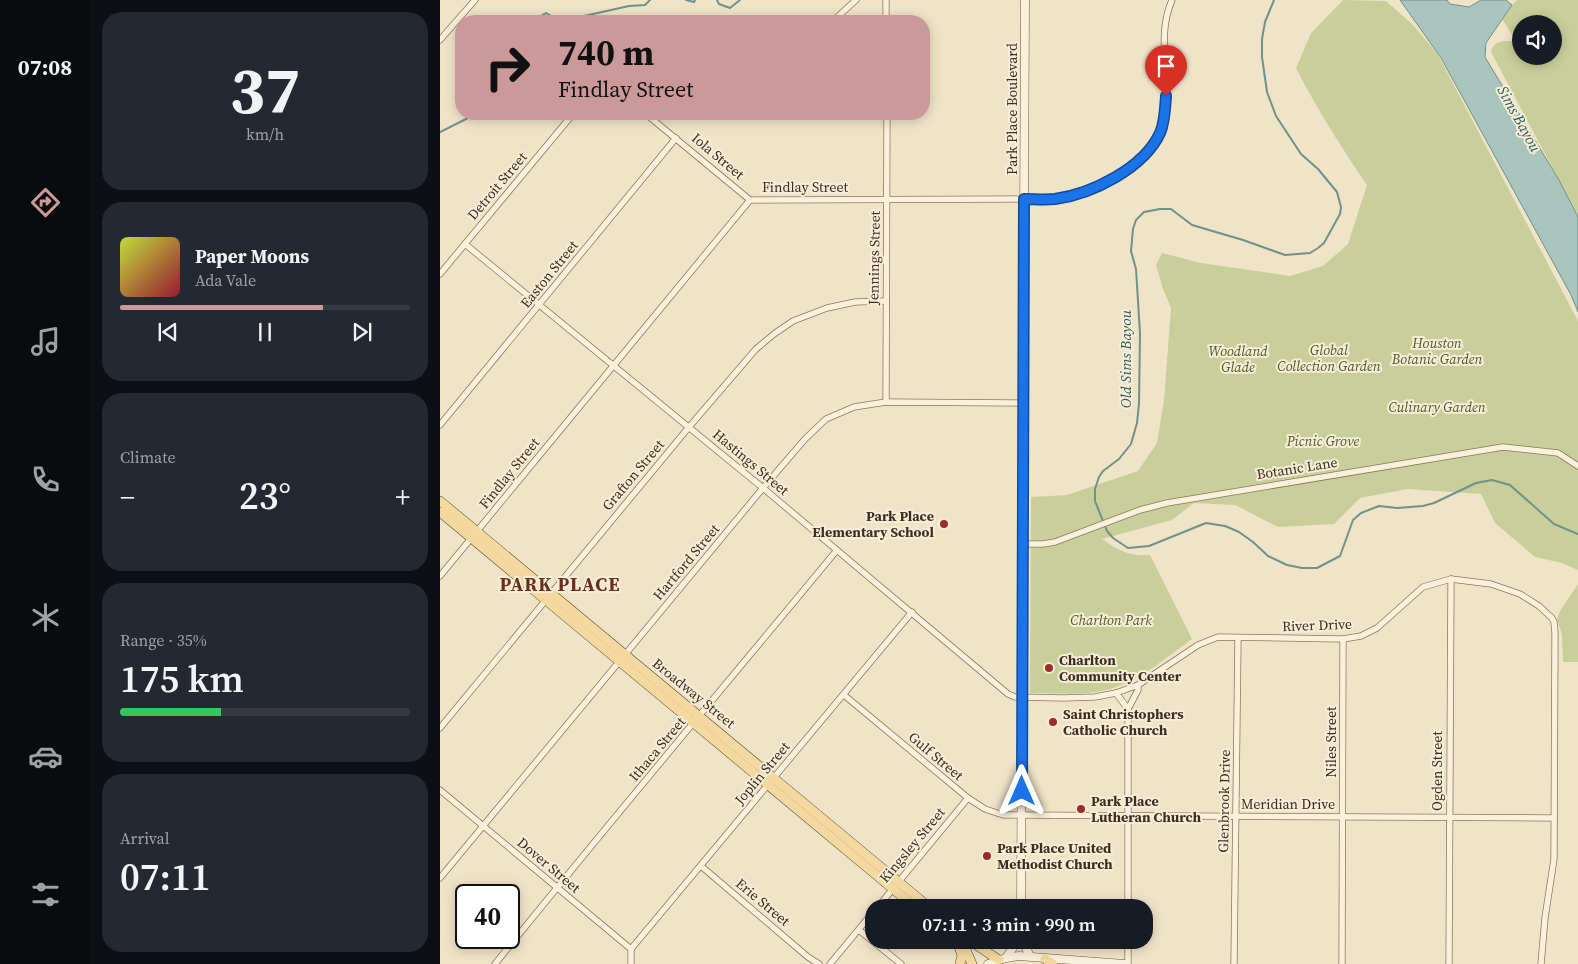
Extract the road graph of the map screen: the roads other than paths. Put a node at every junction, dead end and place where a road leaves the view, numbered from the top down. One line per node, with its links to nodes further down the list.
1 (475, 0): 6 (street)
2 (856, 0): 7 (street)
3 (886, 0): 8 (street)
4 (1026, 0): 15 (street, Park Place Boulevard)
5 (1172, 0): 15 (street, Findlay Street)
6 (462, 15)
7 (840, 15)
8 (886, 15)
9 (455, 22): 10 (street)
10 (441, 38)
11 (568, 120): 18 (street, Detroit Street)
12 (654, 120): 14 (street, Iola Street)
13 (887, 120): 17 (street, Jennings Street)
14 (676, 138): 16 (street, Iola Street); 21 (street, Easton Street)
15 (1024, 199): 17 (street, Findlay Street); 24 (street, Park Place Boulevard)
16 (750, 200): 17 (street, Findlay Street); 22 (street, Findlay Street)
17 (888, 200): 20 (street, Jennings Street)
18 (465, 244): 19 (street, Detroit Street); 21 (street, Hastings Street)
19 (440, 274)
20 (886, 302): 23 (street, Jennings Street); 26 (street, Grafton Street)
21 (540, 304): 22 (street, Hastings Street); 25 (street, Easton Street)
22 (614, 364): 26 (street, Hastings Street); 31 (street, Findlay Street)
23 (886, 402): 24 (street, Hartford Street); 28 (street, Hartford Street)
24 (1024, 403): 32 (street, Park Place Boulevard)
25 (440, 425)
26 (689, 427): 28 (street, Hastings Street); 36 (street, Grafton Street)
27 (1578, 466): 32 (street, Botanic Lane)
28 (763, 488): 33 (street, Hastings Street); 40 (street, Hartford Street)
29 (440, 501): 31 (main road, Broadway Street)
30 (440, 512): 31 (main road, Broadway Street)
31 (474, 535): 34 (street, Findlay Street); 36 (main road, Broadway Street)
32 (1023, 544): 44 (street, Park Place Boulevard)
33 (837, 550): 37 (street, Hastings Street); 46 (street, Ithaca Street)
34 (440, 576)
35 (1451, 579): 39 (street, River Drive); 55 (street, Ogden Street); 56 (street, River Drive)
36 (548, 596): 40 (main road, Broadway Street); 47 (street, Grafton Street)
37 (912, 612): 43 (street, Joplin Street); 44 (street, Hastings Street)
38 (1238, 638): 39 (street, River Drive); 41 (street, River Drive); 53 (street, Glenbrook Drive)
39 (1343, 640): 54 (street, Niles Street)
40 (622, 659): 46 (main road, Broadway Street); 57 (street, Hartford Street)
41 (1138, 684): 42 (street, River Drive); 45 (street)
42 (1116, 693): 44 (street, River Drive); 45 (street)
43 (844, 695): 48 (street, Joplin Street); 50 (street, Gulf Street)
44 (1021, 697): 51 (street, Park Place Boulevard)
45 (1128, 709): 52 (street)
46 (697, 720): 48 (main road, Broadway Street); 61 (street, Ithaca Street)
47 (440, 728)
48 (771, 781): 58 (street, Joplin Street); 60 (main road, Broadway Street)
49 (440, 790): 57 (street, Dover Street)
50 (968, 798): 51 (street, Gulf Street); 60 (street, Kingsley Street)
51 (1022, 815): 52 (street, Meridian Drive); 65 (street, Park Place Boulevard)
52 (1128, 815): 53 (street, Meridian Drive); 66 (street)
53 (1236, 816): 54 (street, Meridian Drive); 92 (street, Glenbrook Drive)
54 (1343, 817): 55 (street, Meridian Drive); 93 (street, Niles Street)
55 (1450, 817): 56 (street, Meridian Drive); 94 (street, Ogden Street)
56 (1554, 818): 95 (street, River Drive)
57 (483, 826): 59 (street, Hartford Street); 61 (street, Dover Street)
58 (701, 866): 69 (street, Joplin Street); 77 (street, Erie Street)
59 (440, 878)
60 (895, 885): 62 (street, Kingsley Street); 63 (main road, Broadway Street); 64 (main road, Broadway Street)
61 (557, 887): 69 (street, Dover Street); 81 (street, Ithaca Street)
62 (884, 899)
63 (908, 899)
64 (916, 899)
65 (1021, 899)
66 (1128, 899)
67 (865, 922): 68 (street)
68 (858, 930): 85 (street); 86 (street)
69 (630, 949): 82 (street)
70 (960, 949): 87 (main road)
71 (965, 949): 88 (main road)
72 (984, 949): 78 (main road)
73 (1010, 949): 78 (street)
74 (1026, 949): 76 (street)
75 (1128, 949): 91 (street)
76 (1030, 956): 78 (street); 79 (street)
77 (808, 957): 83 (street, Erie Street); 84 (street, Erie Street)
78 (1000, 960): 89 (street)
79 (1049, 962): 80 (street)
80 (1102, 963): 90 (street)
81 (495, 964)
82 (631, 964)
83 (811, 964)
84 (819, 964)
85 (830, 964)
86 (901, 964)
87 (960, 964)
88 (972, 964)
89 (988, 964)
90 (1124, 964)
91 (1128, 964)
92 (1234, 964)
93 (1342, 964)
94 (1449, 964)
95 (1541, 964)

